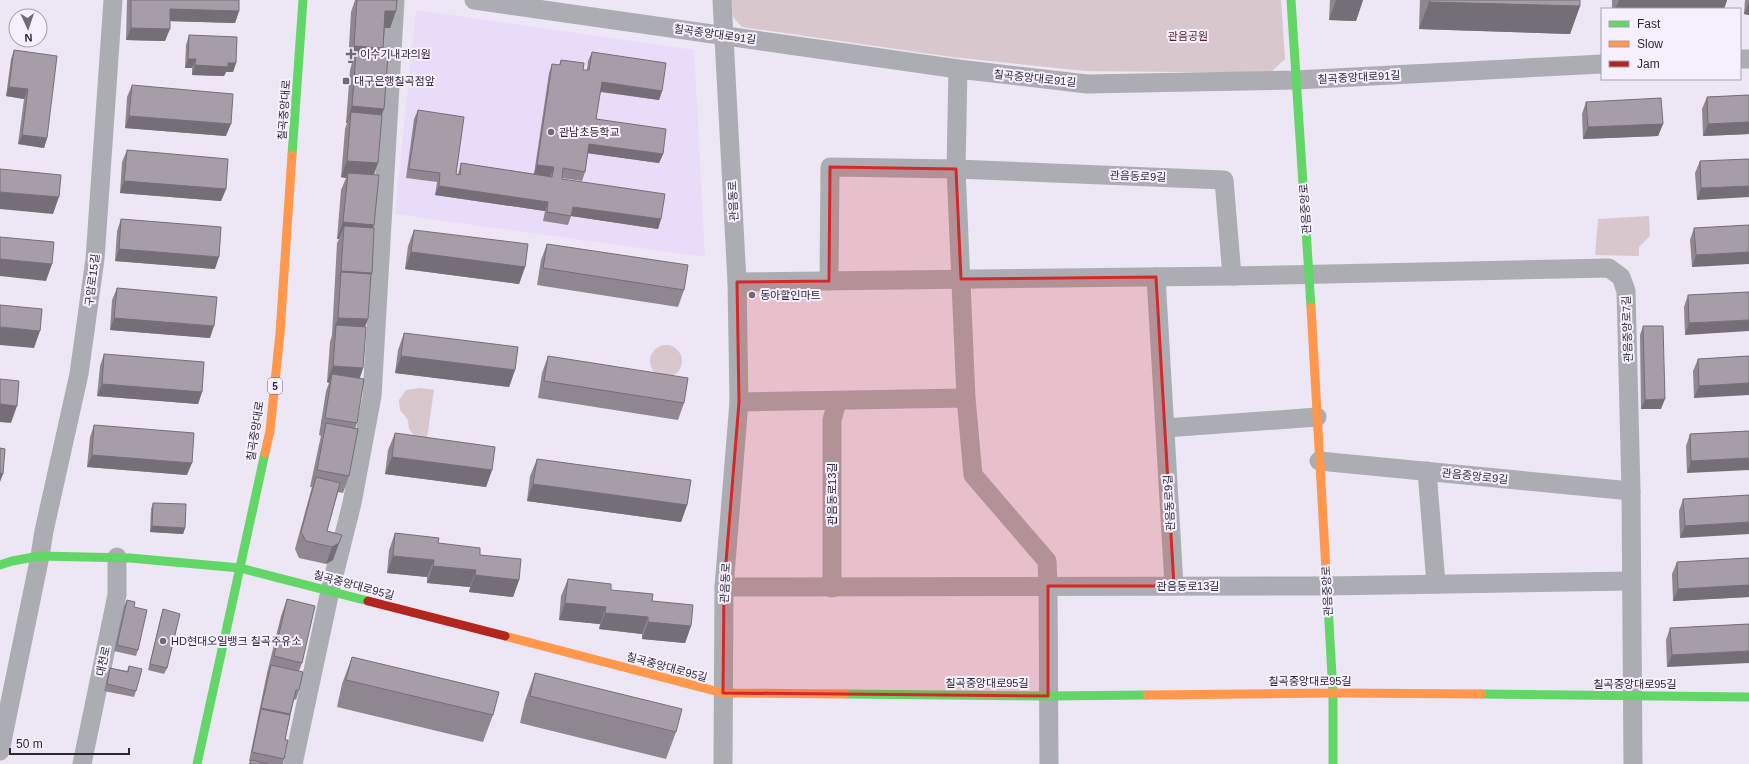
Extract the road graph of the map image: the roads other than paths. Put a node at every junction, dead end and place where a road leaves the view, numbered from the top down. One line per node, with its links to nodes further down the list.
1 (113, 0): 26 (street, 구암로15길)
2 (303, 0): 29 (main road, 칠곡중앙대로 / 5)
3 (395, 0): 37 (street)
4 (474, 0): 7 (street, 칠곡중앙대로91길)
5 (722, 0): 7 (street, 관음동로)
6 (1291, 0): 10 (main road, 관음중앙로)
7 (724, 35): 9 (street, 칠곡중앙대로91길); 17 (street, 관음동로)
8 (1601, 64): 10 (street, 칠곡중앙대로91길)
9 (958, 70): 10 (street, 칠곡중앙대로91길); 11 (street)
10 (1296, 80): 12 (main road, 관음중앙로)
11 (956, 169): 13 (street, 관음동로9길); 15 (street); 16 (street, 관음동로9길)
12 (1309, 274): 13 (street); 21 (main road, 관음중앙로); 25 (street, 관음중앙로7길)
13 (1232, 276): 14 (street)
14 (1156, 277): 15 (street); 22 (street, 관음동로9길)
15 (961, 279): 16 (street); 18 (street)
16 (829, 281): 17 (street)
17 (737, 282): 19 (street, 관음동로)
18 (966, 398): 20 (street); 32 (street)
19 (738, 402): 20 (street); 35 (street, 관음동로)
20 (837, 402): 36 (street, 관음동로13길)
21 (1316, 418): 22 (street); 23 (main road, 관음중앙로)
22 (1165, 428): 33 (street, 관음동로9길)
23 (1319, 461): 24 (street, 관음중앙로9길); 34 (main road, 관음중앙로)
24 (1427, 471): 25 (street, 관음중앙로9길); 31 (street)
25 (1631, 491): 30 (street, 관음중앙로7길)
26 (40, 556): 27 (main road); 28 (main road); 43 (street)
27 (117, 557): 29 (main road); 44 (street, 대천로)
28 (0, 565)
29 (240, 568): 37 (main road, 칠곡중앙대로95길); 45 (main road, 칠곡중앙대로 / 5)
30 (1631, 581): 31 (street); 41 (street, 관음중앙로7길)
31 (1436, 584): 34 (street, 관음동로13길)
32 (1048, 586): 33 (street, 관음동로13길); 36 (street, 관음동로13길); 40 (street)
33 (1174, 586): 34 (street, 관음동로13길)
34 (1327, 586): 39 (main road, 관음중앙로)
35 (724, 587): 36 (street, 관음동로13길); 38 (street, 관음동로)
36 (832, 588)
37 (330, 591): 38 (main road, 칠곡중앙대로95길); 46 (street)
38 (722, 693): 40 (main road, 칠곡중앙대로95길); 47 (street, 관음동로)
39 (1333, 693): 40 (main road, 칠곡중앙대로95길); 41 (main road, 칠곡중앙대로95길); 49 (main road, 관음중앙로)
40 (1048, 696): 48 (street)
41 (1632, 696): 42 (main road, 칠곡중앙대로95길); 50 (street, 관음중앙로7길)
42 (1749, 697)
43 (0, 751)
44 (82, 764)
45 (197, 764)
46 (292, 764)
47 (724, 764)
48 (1049, 764)
49 (1333, 764)
50 (1633, 764)

